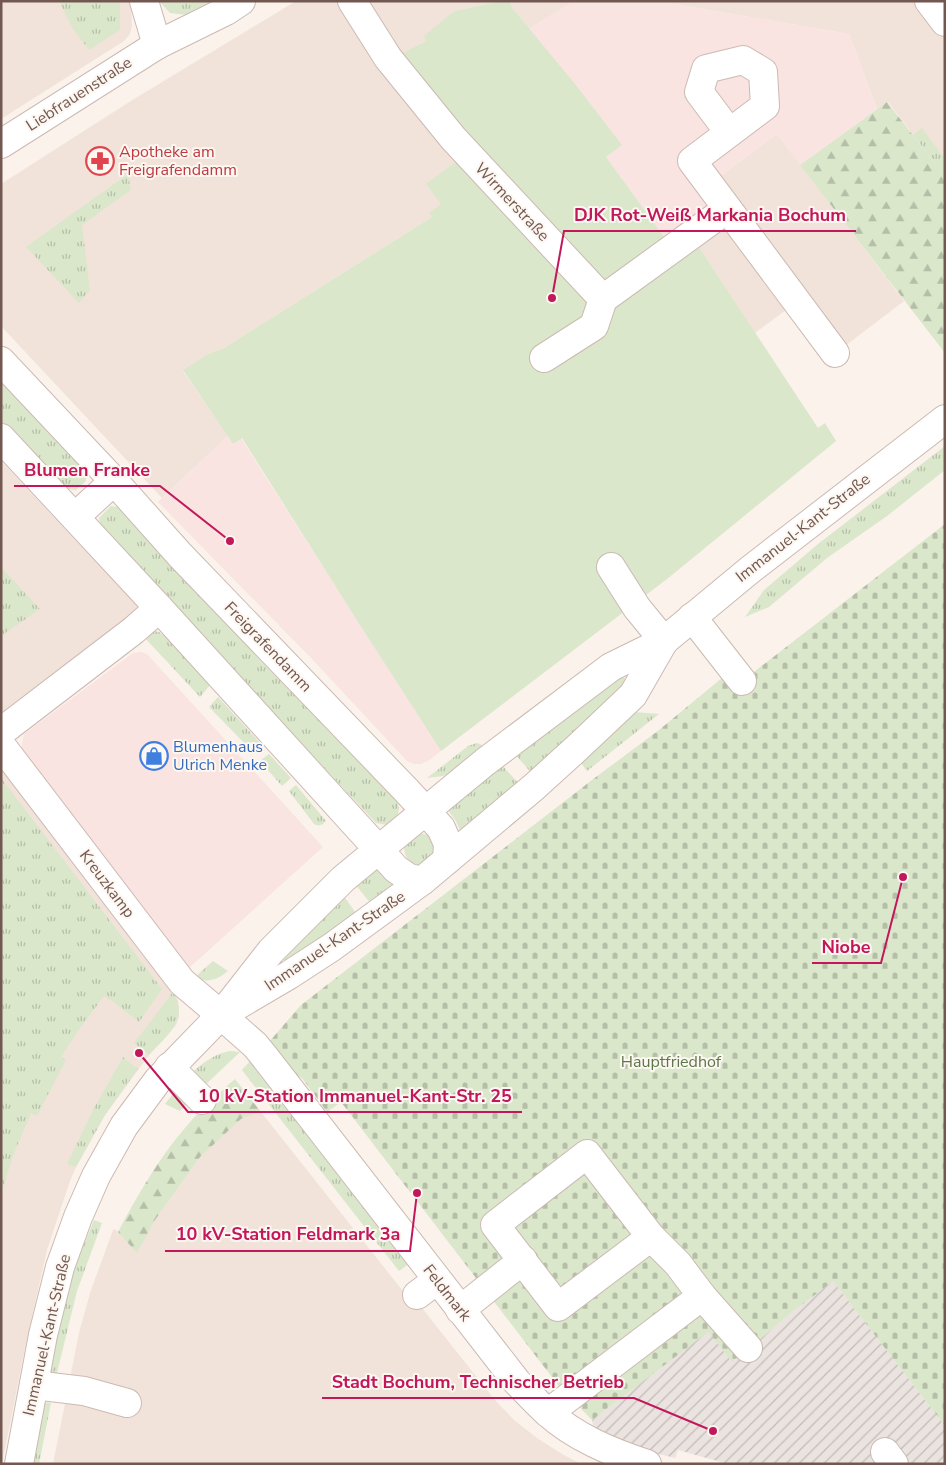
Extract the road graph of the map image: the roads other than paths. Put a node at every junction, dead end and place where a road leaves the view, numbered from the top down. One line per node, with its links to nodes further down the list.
1 (144, 1): 6 (street)
2 (241, 1): 6 (street)
3 (352, 1): 10 (street, Wirmerstraße)
4 (929, 1): 5 (street)
5 (945, 22)
6 (157, 45): 8 (street, Liebfrauenstraße)
7 (729, 132): 9 (street)
8 (1, 144)
9 (727, 209): 10 (street); 11 (street)
10 (603, 299): 12 (street)
11 (835, 353)
12 (544, 358)
13 (1, 361): 16 (street, Freigrafendamm)
14 (945, 419): 20 (street, Immanuel-Kant-Straße)
15 (1, 438): 17 (street)
16 (114, 481): 17 (street); 25 (street, Freigrafendamm)
17 (75, 517): 19 (street)
18 (611, 567): 21 (street)
19 (159, 608): 23 (street); 26 (street)
20 (692, 617): 21 (street, Immanuel-Kant-Straße); 22 (street)
21 (664, 641): 25 (street, Immanuel-Kant-Straße); 27 (street, Immanuel-Kant-Straße)
22 (742, 681)
23 (1, 732)
24 (1, 745): 29 (street, Kreuzkamp)
25 (425, 810): 26 (street, Immanuel-Kant-Straße); 27 (street)
26 (378, 849): 28 (street, Immanuel-Kant-Straße); 29 (street, Immanuel-Kant-Straße)
27 (447, 860): 28 (street, Immanuel-Kant-Straße)
28 (422, 880): 29 (street, Immanuel-Kant-Straße)
29 (221, 1015): 30 (street, Immanuel-Kant-Straße); 35 (street, Feldmark)
30 (168, 1067): 31 (street); 37 (street, Immanuel-Kant-Straße)
31 (202, 1100)
32 (651, 1237): 33 (street); 33 (street); 34 (street)
33 (523, 1260): 35 (street)
34 (702, 1296): 36 (street); 39 (street)
35 (460, 1310): 39 (street, Feldmark)
36 (748, 1348)
37 (34, 1385): 38 (street); 42 (street, Immanuel-Kant-Straße)
38 (126, 1403)
39 (548, 1413): 40 (street, Feldmark)
40 (595, 1454): 41 (street, Feldmark)
41 (631, 1461)
42 (18, 1464)

